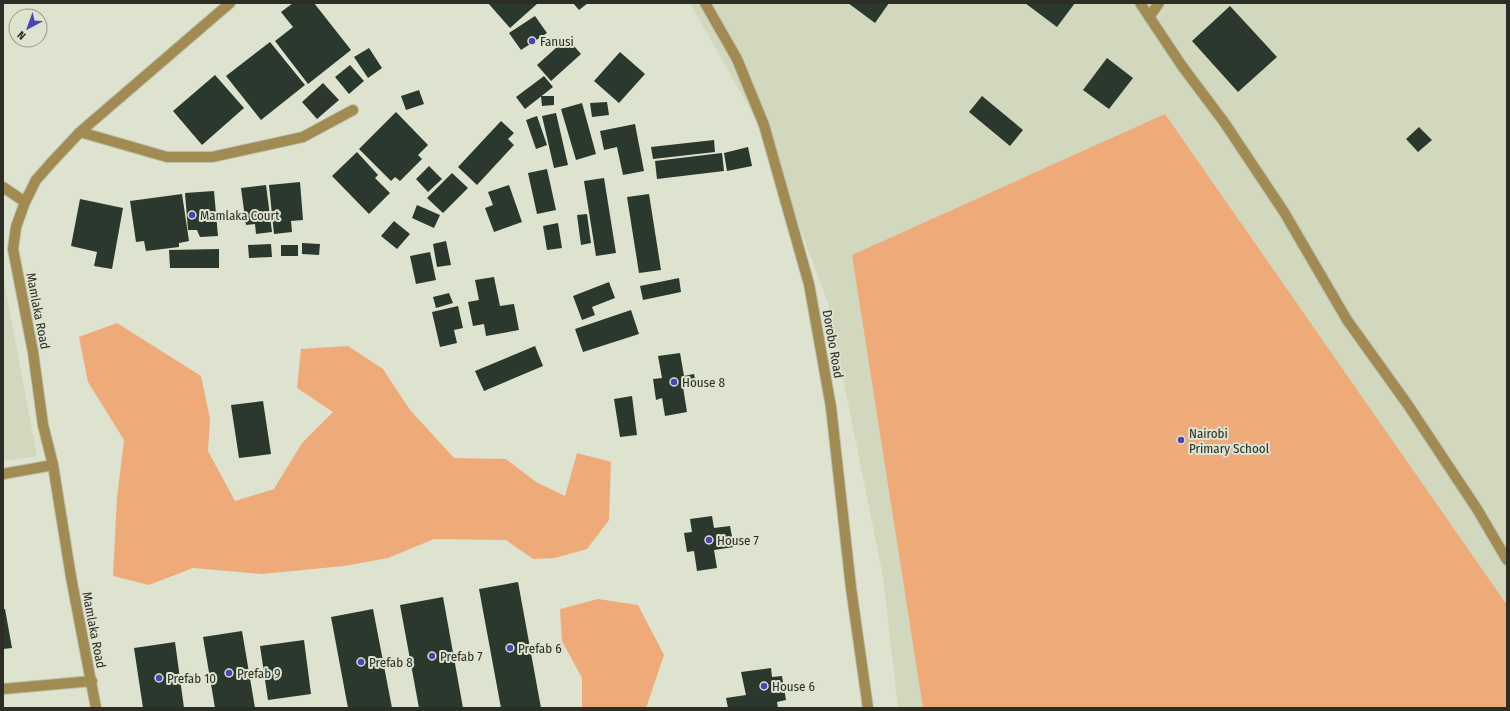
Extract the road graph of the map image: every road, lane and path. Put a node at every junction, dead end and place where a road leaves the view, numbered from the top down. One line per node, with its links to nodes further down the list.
1 (230, 3): 7 (street, Mamlaka Road)
2 (705, 3): 16 (street, Dorobo Road)
3 (1140, 3): 5 (street)
4 (1159, 3): 5 (street)
5 (1149, 17): 12 (street)
6 (353, 110): 7 (street)
7 (80, 132): 9 (street, Mamlaka Road)
8 (3, 187): 9 (street)
9 (25, 202): 10 (street, Mamlaka Road)
10 (53, 465): 11 (street); 13 (street, Mamlaka Road)
11 (3, 474)
12 (1507, 560)
13 (92, 681): 14 (street); 15 (street, Mamlaka Road)
14 (3, 690)
15 (96, 708)
16 (868, 708)

